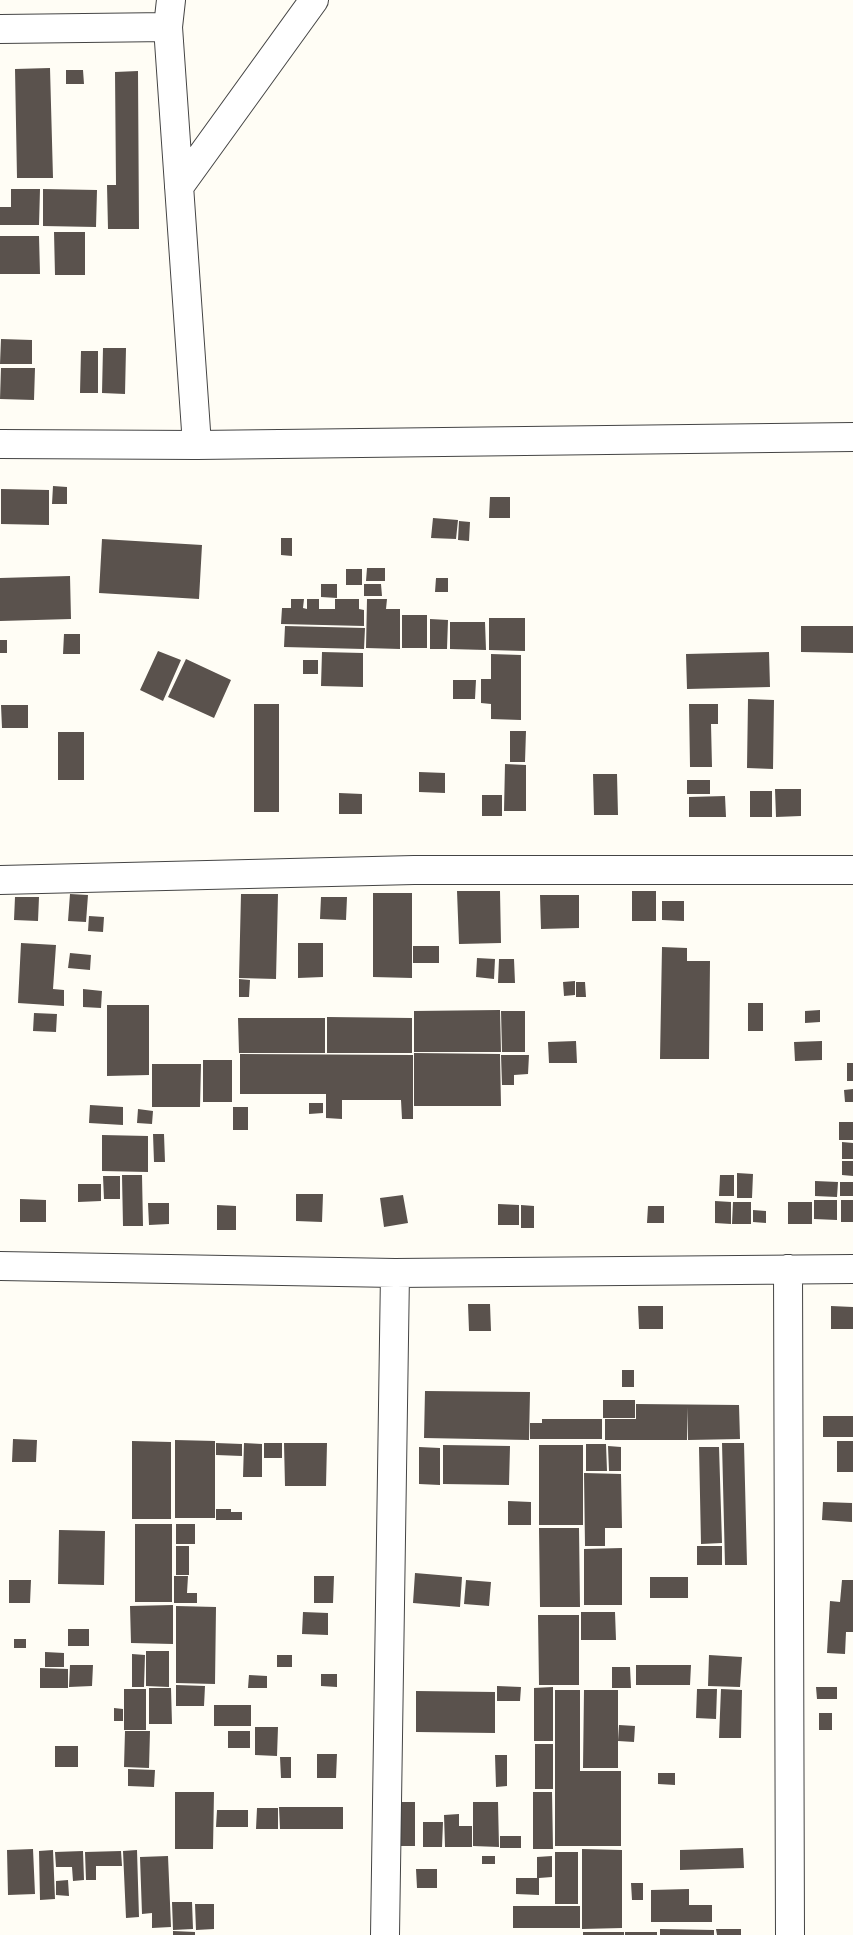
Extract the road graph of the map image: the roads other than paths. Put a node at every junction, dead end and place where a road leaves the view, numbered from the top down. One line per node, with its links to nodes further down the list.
1 (171, 0): 3 (street)
2 (314, 0): 5 (street)
3 (168, 27): 4 (street); 5 (street)
4 (0, 29)
5 (179, 187): 8 (street)
6 (853, 437): 8 (street)
7 (0, 444): 8 (street)
8 (197, 445)
9 (853, 870): 10 (street)
10 (0, 880)
11 (0, 1266): 14 (street)
12 (788, 1269): 13 (street); 14 (street); 16 (street)
13 (853, 1269)
14 (395, 1273): 15 (street)
15 (385, 1935)
16 (790, 1935)

